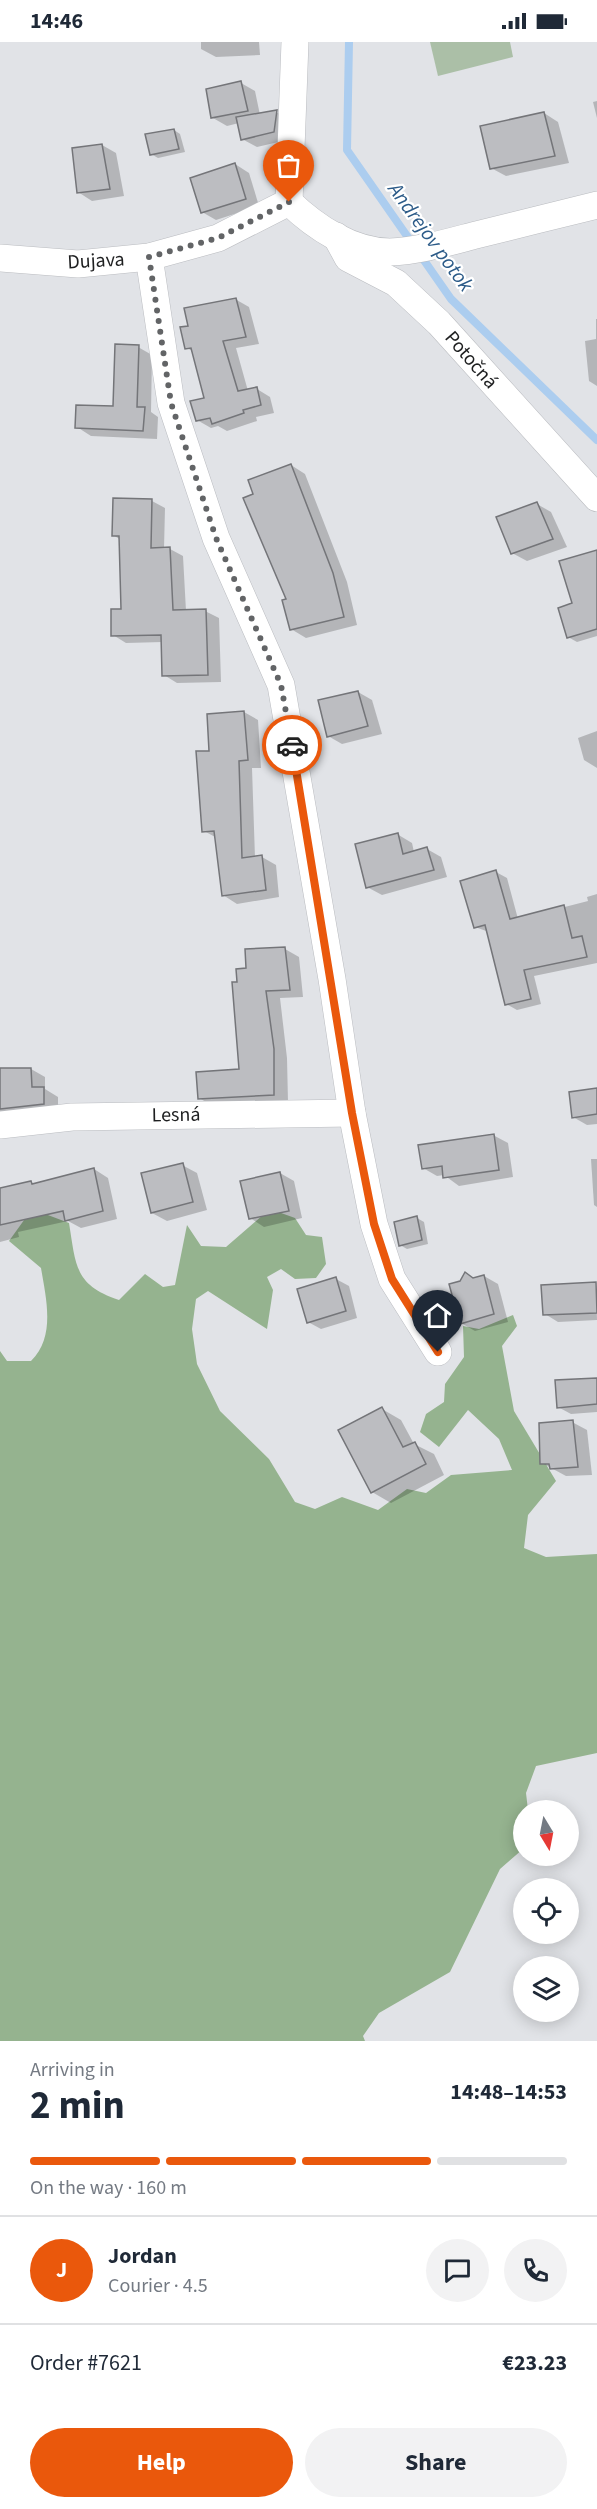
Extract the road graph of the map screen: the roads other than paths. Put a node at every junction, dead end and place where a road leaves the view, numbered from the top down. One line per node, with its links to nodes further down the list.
1 (296, 42): 2 (street)
2 (289, 202): 4 (street); 5 (street, Dujava)
3 (597, 206): 4 (street)
4 (336, 236): 7 (street, Potočná)
5 (149, 257): 6 (street, Dujava); 8 (street)
6 (0, 258)
7 (597, 498)
8 (352, 1113): 9 (street, Lesná); 10 (street)
9 (0, 1125)
10 (438, 1352)

